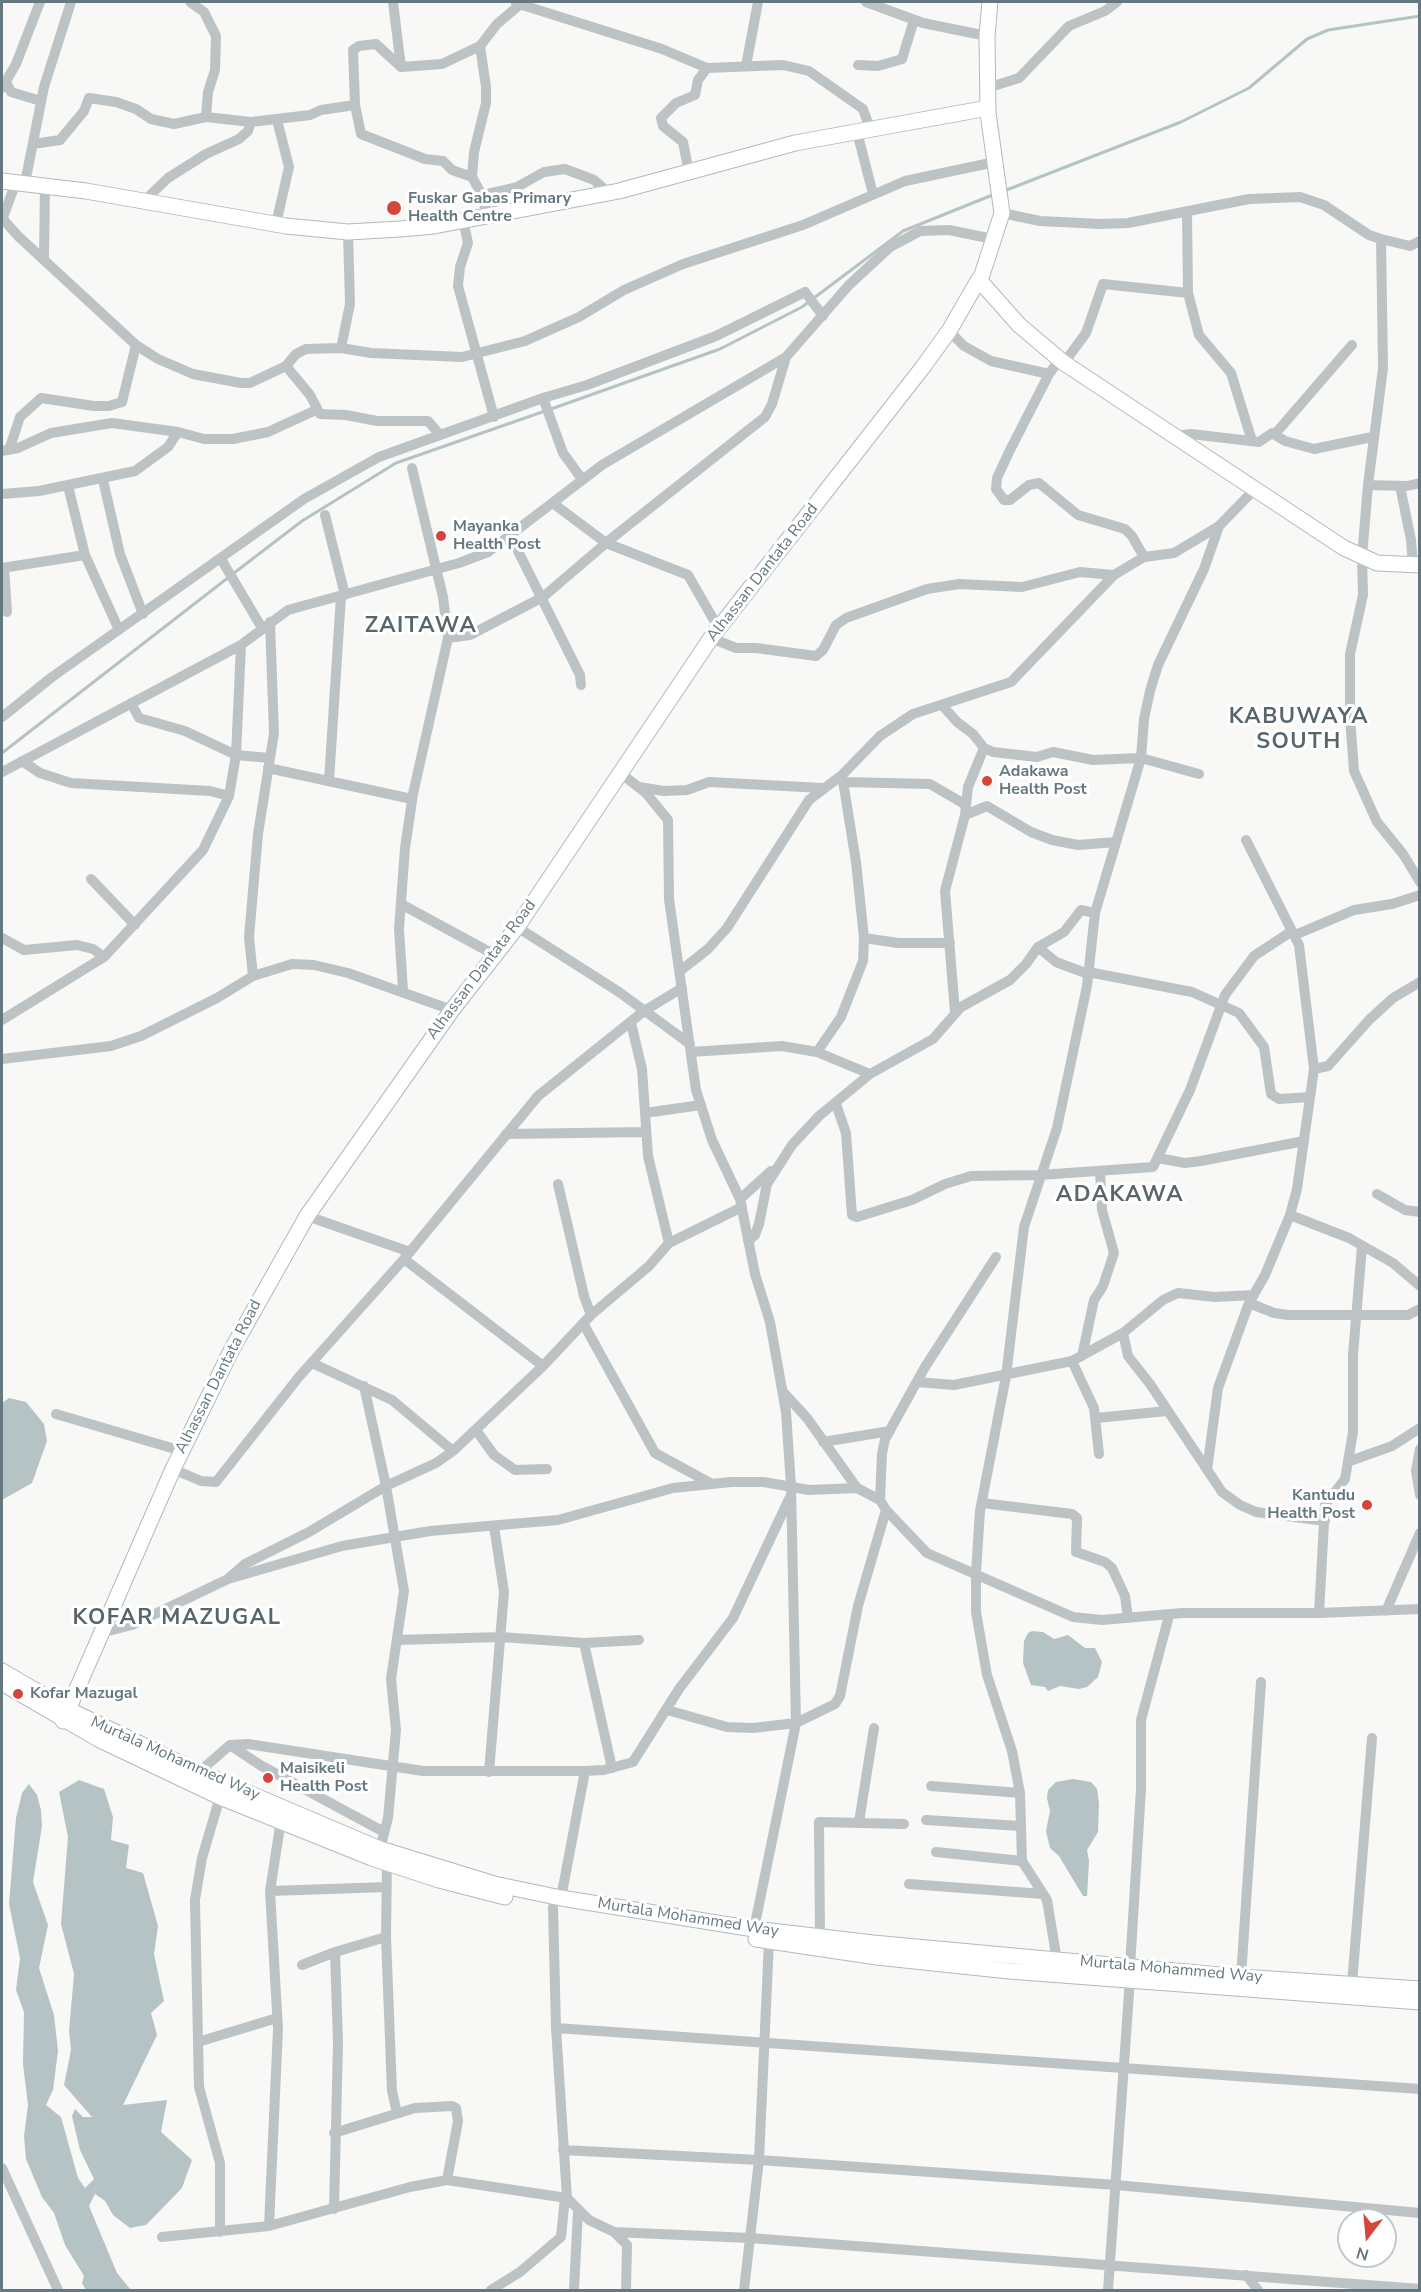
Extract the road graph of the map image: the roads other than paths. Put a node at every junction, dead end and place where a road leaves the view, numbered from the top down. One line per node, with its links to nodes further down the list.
1 (40, 2): 17 (street)
2 (71, 2): 19 (street)
3 (190, 2): 22 (street)
4 (393, 2): 15 (street)
5 (758, 2): 14 (street)
6 (866, 2): 10 (street)
7 (990, 2): 11 (main road, Alhassan Dantata Road)
8 (1117, 2): 18 (street)
9 (518, 3): 12 (street); 16 (street)
10 (914, 20): 11 (street); 13 (street)
11 (987, 36): 18 (main road, Alhassan Dantata Road)
12 (480, 46): 15 (street); 29 (street)
13 (858, 64)
14 (746, 66): 16 (street); 25 (street)
15 (401, 67): 20 (street)
16 (707, 68): 28 (street)
17 (4, 86): 19 (street)
18 (987, 88): 21 (main road, Alhassan Dantata Road)
19 (41, 101): 26 (street)
20 (355, 105): 23 (street); 29 (street)
21 (988, 108): 25 (main road); 27 (main road, Alhassan Dantata Road)
22 (206, 117): 24 (street); 26 (street)
23 (277, 120): 24 (street); 41 (street)
24 (251, 122): 35 (street)
25 (864, 131): 28 (main road); 33 (street)
26 (33, 144): 30 (street)
27 (995, 162): 33 (street); 37 (main road, Alhassan Dantata Road)
28 (689, 173): 32 (main road)
29 (472, 177): 34 (street)
30 (14, 182): 31 (main road); 39 (street)
31 (45, 186): 35 (main road); 46 (street)
32 (609, 193): 34 (street); 38 (main road)
33 (873, 194): 54 (street)
34 (482, 195): 38 (street)
35 (144, 201): 41 (main road)
36 (1186, 211): 37 (street); 44 (street); 48 (street)
37 (1002, 213): 43 (main road, Alhassan Dantata Road)
38 (487, 216): 40 (main road)
39 (2, 219): 46 (street)
40 (463, 220): 42 (main road); 54 (street)
41 (276, 224): 42 (main road)
42 (348, 232): 53 (street)
43 (993, 239): 47 (main road, Alhassan Dantata Road); 49 (street)
44 (1381, 239): 45 (street); 66 (street)
45 (1419, 241)
46 (44, 257): 51 (street)
47 (979, 279): 50 (main road, Alhassan Dantata Road); 56 (main road)
48 (1188, 293): 56 (street); 67 (street)
49 (823, 316): 55 (street); 59 (street)
50 (949, 331): 58 (street); 97 (main road, Alhassan Dantata Road)
51 (136, 345): 57 (street); 68 (street)
52 (1352, 345): 63 (street)
53 (340, 348): 54 (street); 57 (street)
54 (477, 354): 61 (street)
55 (786, 357): 70 (street); 82 (street)
56 (1062, 361): 58 (street); 65 (main road)
57 (286, 366): 60 (street)
58 (1049, 374): 84 (street)
59 (544, 401): 61 (street); 70 (street)
60 (316, 410): 62 (street); 64 (street)
61 (494, 417): 64 (street)
62 (178, 432): 68 (street); 71 (street)
63 (1275, 434): 66 (street); 67 (street)
64 (440, 435): 86 (street)
65 (1177, 436): 67 (street); 76 (main road)
66 (1372, 437): 73 (street)
67 (1252, 441)
68 (5, 451)
69 (412, 468): 89 (street)
70 (582, 479): 78 (street)
71 (103, 480): 74 (street); 94 (street)
72 (1419, 483): 75 (street)
73 (1368, 485): 75 (street); 85 (street)
74 (68, 486): 77 (street); 83 (street)
75 (1400, 486): 87 (street)
76 (1255, 489): 80 (street); 85 (main road)
77 (2, 494)
78 (554, 504): 81 (street); 82 (street)
79 (325, 515): 91 (street)
80 (1219, 526): 84 (street); 106 (street)
81 (511, 537): 89 (street); 92 (street)
82 (606, 543): 92 (street); 97 (street)
83 (85, 555): 88 (street); 96 (street)
84 (1144, 557): 90 (street)
85 (1362, 557): 87 (main road); 122 (street)
86 (223, 562): 94 (street); 95 (street)
87 (1416, 565)
88 (2, 568): 93 (street)
89 (436, 569): 91 (street); 98 (street)
90 (1114, 575): 97 (street); 102 (street)
91 (343, 596): 95 (street); 113 (street)
92 (543, 597): 98 (street); 100 (street)
93 (8, 612)
94 (143, 614): 96 (street)
95 (266, 625): 99 (street); 108 (street)
96 (119, 630): 103 (street)
97 (715, 634): 110 (main road, Alhassan Dantata Road)
98 (448, 638): 117 (street)
99 (240, 645): 101 (street); 105 (street)
100 (581, 685)
101 (131, 703): 105 (street); 107 (street)
102 (942, 705): 104 (street); 112 (street)
103 (2, 717)
104 (984, 748): 106 (street); 118 (street)
105 (236, 755): 108 (street); 116 (street)
106 (1141, 758): 111 (street); 120 (street)
107 (22, 761): 109 (street); 116 (street)
108 (269, 763): 113 (street); 137 (street)
109 (2, 772)
110 (619, 772): 114 (street); 127 (main road, Alhassan Dantata Road)
111 (1199, 774)
112 (843, 779): 115 (street); 118 (street); 130 (street)
113 (329, 781): 117 (street)
114 (639, 787): 115 (street); 135 (street)
115 (822, 788): 135 (street)
116 (229, 796): 126 (street)
117 (412, 800): 124 (street)
118 (965, 810): 120 (street); 131 (street)
119 (1246, 840): 128 (street)
120 (1116, 842): 125 (street)
121 (91, 879): 126 (street)
122 (1419, 882)
123 (1419, 895): 128 (street)
124 (401, 904): 133 (street); 140 (street)
125 (1095, 913): 132 (street); 136 (street)
126 (135, 925): 134 (street)
127 (517, 927): 133 (main road, Alhassan Dantata Road); 143 (street)
128 (1293, 933): 141 (street); 150 (street)
129 (2, 938): 134 (street)
130 (864, 938): 131 (street); 148 (street)
131 (950, 943): 144 (street)
132 (1038, 947): 136 (street); 144 (street)
133 (495, 955): 142 (main road, Alhassan Dantata Road)
134 (104, 957): 145 (street)
135 (680, 971): 139 (street)
136 (1088, 973): 141 (street); 162 (street)
137 (253, 976): 140 (street); 149 (street)
138 (1419, 982): 150 (street)
139 (682, 988): 143 (street); 147 (street)
140 (403, 990): 142 (street)
141 (1221, 1004): 152 (street); 159 (street)
142 (452, 1010): 168 (main road, Alhassan Dantata Road)
143 (644, 1011): 146 (street); 147 (street)
144 (955, 1012): 151 (street)
145 (2, 1020)
146 (631, 1023): 155 (street); 157 (street)
147 (691, 1048): 148 (street); 154 (street)
148 (817, 1052): 151 (street)
149 (2, 1059)
150 (1314, 1068): 152 (street)
151 (870, 1074): 153 (street)
152 (1310, 1097): 158 (street)
153 (836, 1104): 160 (street); 162 (street)
154 (701, 1105): 155 (street); 165 (street)
155 (645, 1113): 156 (street)
156 (646, 1132): 157 (street); 170 (street)
157 (506, 1134): 172 (street)
158 (1304, 1141): 159 (street); 167 (street)
159 (1158, 1158): 161 (street)
160 (778, 1165): 165 (street); 169 (street)
161 (1100, 1171): 162 (street); 180 (street)
162 (1040, 1175): 183 (street)
163 (558, 1184): 178 (street)
164 (1377, 1194): 166 (street)
165 (741, 1203): 169 (street); 170 (street)
166 (1419, 1212)
167 (1290, 1215): 171 (street); 175 (street)
168 (307, 1216): 172 (street); 195 (main road, Alhassan Dantata Road)
169 (748, 1241): 186 (street)
170 (669, 1243): 178 (street)
171 (1362, 1246): 174 (street); 177 (street)
172 (407, 1256): 181 (street); 182 (street)
173 (996, 1257): 184 (street)
174 (1419, 1286)
175 (1251, 1299): 177 (street); 179 (street); 201 (street)
176 (1419, 1309): 177 (street)
177 (1355, 1315): 198 (street)
178 (587, 1319): 182 (street); 202 (street)
179 (1123, 1333): 180 (street); 187 (street)
180 (1077, 1359): 183 (street); 189 (street)
181 (312, 1363): 185 (street); 199 (street)
182 (543, 1366): 191 (street)
183 (1006, 1376): 184 (street); 207 (street)
184 (917, 1382): 192 (street)
185 (364, 1386): 196 (street); 203 (street)
186 (783, 1392): 193 (street); 205 (street)
187 (1167, 1411): 189 (street); 201 (street)
188 (56, 1414): 195 (street)
189 (1096, 1418): 197 (street)
190 (1419, 1428): 198 (street)
191 (476, 1430): 196 (street); 200 (street)
192 (890, 1431): 193 (street); 208 (street)
193 (823, 1442): 204 (street)
194 (1419, 1449): 206 (street)
195 (182, 1451): 199 (main road, Alhassan Dantata Road)
196 (453, 1451): 203 (street)
197 (1099, 1454)
198 (1350, 1461): 209 (street)
199 (173, 1469): 220 (main road, Alhassan Dantata Road)
200 (547, 1469)
201 (1207, 1470): 209 (street)
202 (710, 1483): 205 (street); 210 (street)
203 (386, 1486): 212 (street); 214 (street)
204 (857, 1488): 205 (street); 208 (street)
205 (791, 1490): 228 (street); 230 (street)
206 (1419, 1495)
207 (982, 1503): 213 (street); 219 (street)
208 (883, 1505): 213 (street); 230 (street)
209 (1325, 1521): 217 (street)
210 (494, 1526): 212 (street); 221 (street)
211 (1419, 1533): 216 (street)
212 (395, 1536): 214 (street); 222 (street)
213 (976, 1573): 219 (street); 240 (street)
214 (228, 1579): 220 (street)
215 (1419, 1609): 216 (street)
216 (1386, 1611): 217 (street)
217 (1319, 1613): 218 (street)
218 (1169, 1616): 219 (street); 263 (street)
219 (1128, 1618)
220 (100, 1633): 229 (main road, Alhassan Dantata Road)
221 (501, 1638): 222 (street); 224 (street); 238 (street)
222 (397, 1640): 234 (street)
223 (639, 1640): 224 (street)
224 (584, 1643): 235 (street)
225 (2, 1671): 229 (main road, Murtala Mohammed Way)
226 (1261, 1682): 264 (street)
227 (2, 1683): 229 (main road, Murtala Mohammed Way)
228 (667, 1710): 230 (street); 235 (street)
229 (66, 1715): 237 (main road, Murtala Mohammed Way); 241 (main road, Murtala Mohammed Way)
230 (796, 1723): 256 (street)
231 (874, 1728): 244 (street)
232 (1372, 1738): 265 (street)
233 (230, 1745): 234 (street); 237 (street); 247 (street)
234 (392, 1766): 238 (street); 247 (street)
235 (612, 1768): 236 (street)
236 (585, 1771): 238 (street); 255 (street)
237 (199, 1772): 249 (main road, Murtala Mohammed Way)
238 (489, 1772)
239 (931, 1786): 240 (street)
240 (1020, 1793): 246 (street)
241 (220, 1797): 242 (main road, Murtala Mohammed Way); 270 (street)
242 (281, 1820): 249 (main road, Murtala Mohammed Way); 253 (street)
243 (926, 1820): 246 (street)
244 (859, 1822): 245 (street); 257 (street)
245 (904, 1824)
246 (1020, 1826): 250 (street)
247 (384, 1832): 249 (street)
248 (936, 1852): 250 (street)
249 (384, 1856): 252 (street); 255 (main road, Murtala Mohammed Way)
250 (1022, 1861): 254 (street)
251 (909, 1884): 254 (street)
252 (387, 1887): 253 (street); 258 (street)
253 (270, 1891): 268 (street)
254 (1043, 1894): 261 (street)
255 (557, 1903): 256 (main road, Murtala Mohammed Way); 259 (main road, Murtala Mohammed Way); 269 (street)
256 (754, 1929): 257 (main road, Murtala Mohammed Way)
257 (820, 1936): 261 (main road, Murtala Mohammed Way)
258 (386, 1937): 260 (street); 274 (street)
259 (770, 1941): 263 (main road, Murtala Mohammed Way); 271 (street)
260 (335, 1952): 262 (street); 275 (street)
261 (1057, 1961): 263 (main road, Murtala Mohammed Way)
262 (302, 1965)
263 (1130, 1973): 264 (main road, Murtala Mohammed Way); 267 (main road, Murtala Mohammed Way); 272 (street)
264 (1241, 1977): 265 (main road, Murtala Mohammed Way)
265 (1352, 1984): 266 (main road, Murtala Mohammed Way)
266 (1419, 1989)
267 (1419, 2002)
268 (277, 2018): 270 (street); 285 (street)
269 (556, 2028): 271 (street); 276 (street)
270 (198, 2042): 286 (street)
271 (764, 2044): 272 (street); 277 (street)
272 (1123, 2069): 273 (street); 280 (street)
273 (1419, 2088)
274 (397, 2113): 275 (street); 279 (street)
275 (334, 2133): 282 (street)
276 (563, 2150): 277 (street); 281 (street)
277 (759, 2160): 280 (street); 289 (street)
278 (2, 2168): 293 (street)
279 (447, 2180): 281 (street); 282 (street)
280 (1116, 2185): 284 (street); 290 (street)
281 (566, 2198): 283 (street); 294 (street)
282 (334, 2208): 285 (street)
283 (578, 2212): 287 (street); 295 (street)
284 (1419, 2212)
285 (269, 2226): 286 (street)
286 (220, 2232): 288 (street)
287 (614, 2232): 289 (street); 296 (street)
288 (162, 2237)
289 (750, 2238): 290 (street); 297 (street)
290 (1109, 2264): 291 (street); 298 (street)
291 (1246, 2275): 292 (street); 299 (street)
292 (1419, 2289)
293 (58, 2290)
294 (491, 2290)
295 (574, 2290)
296 (626, 2290)
297 (744, 2290)
298 (1108, 2290)
299 (1258, 2290)

